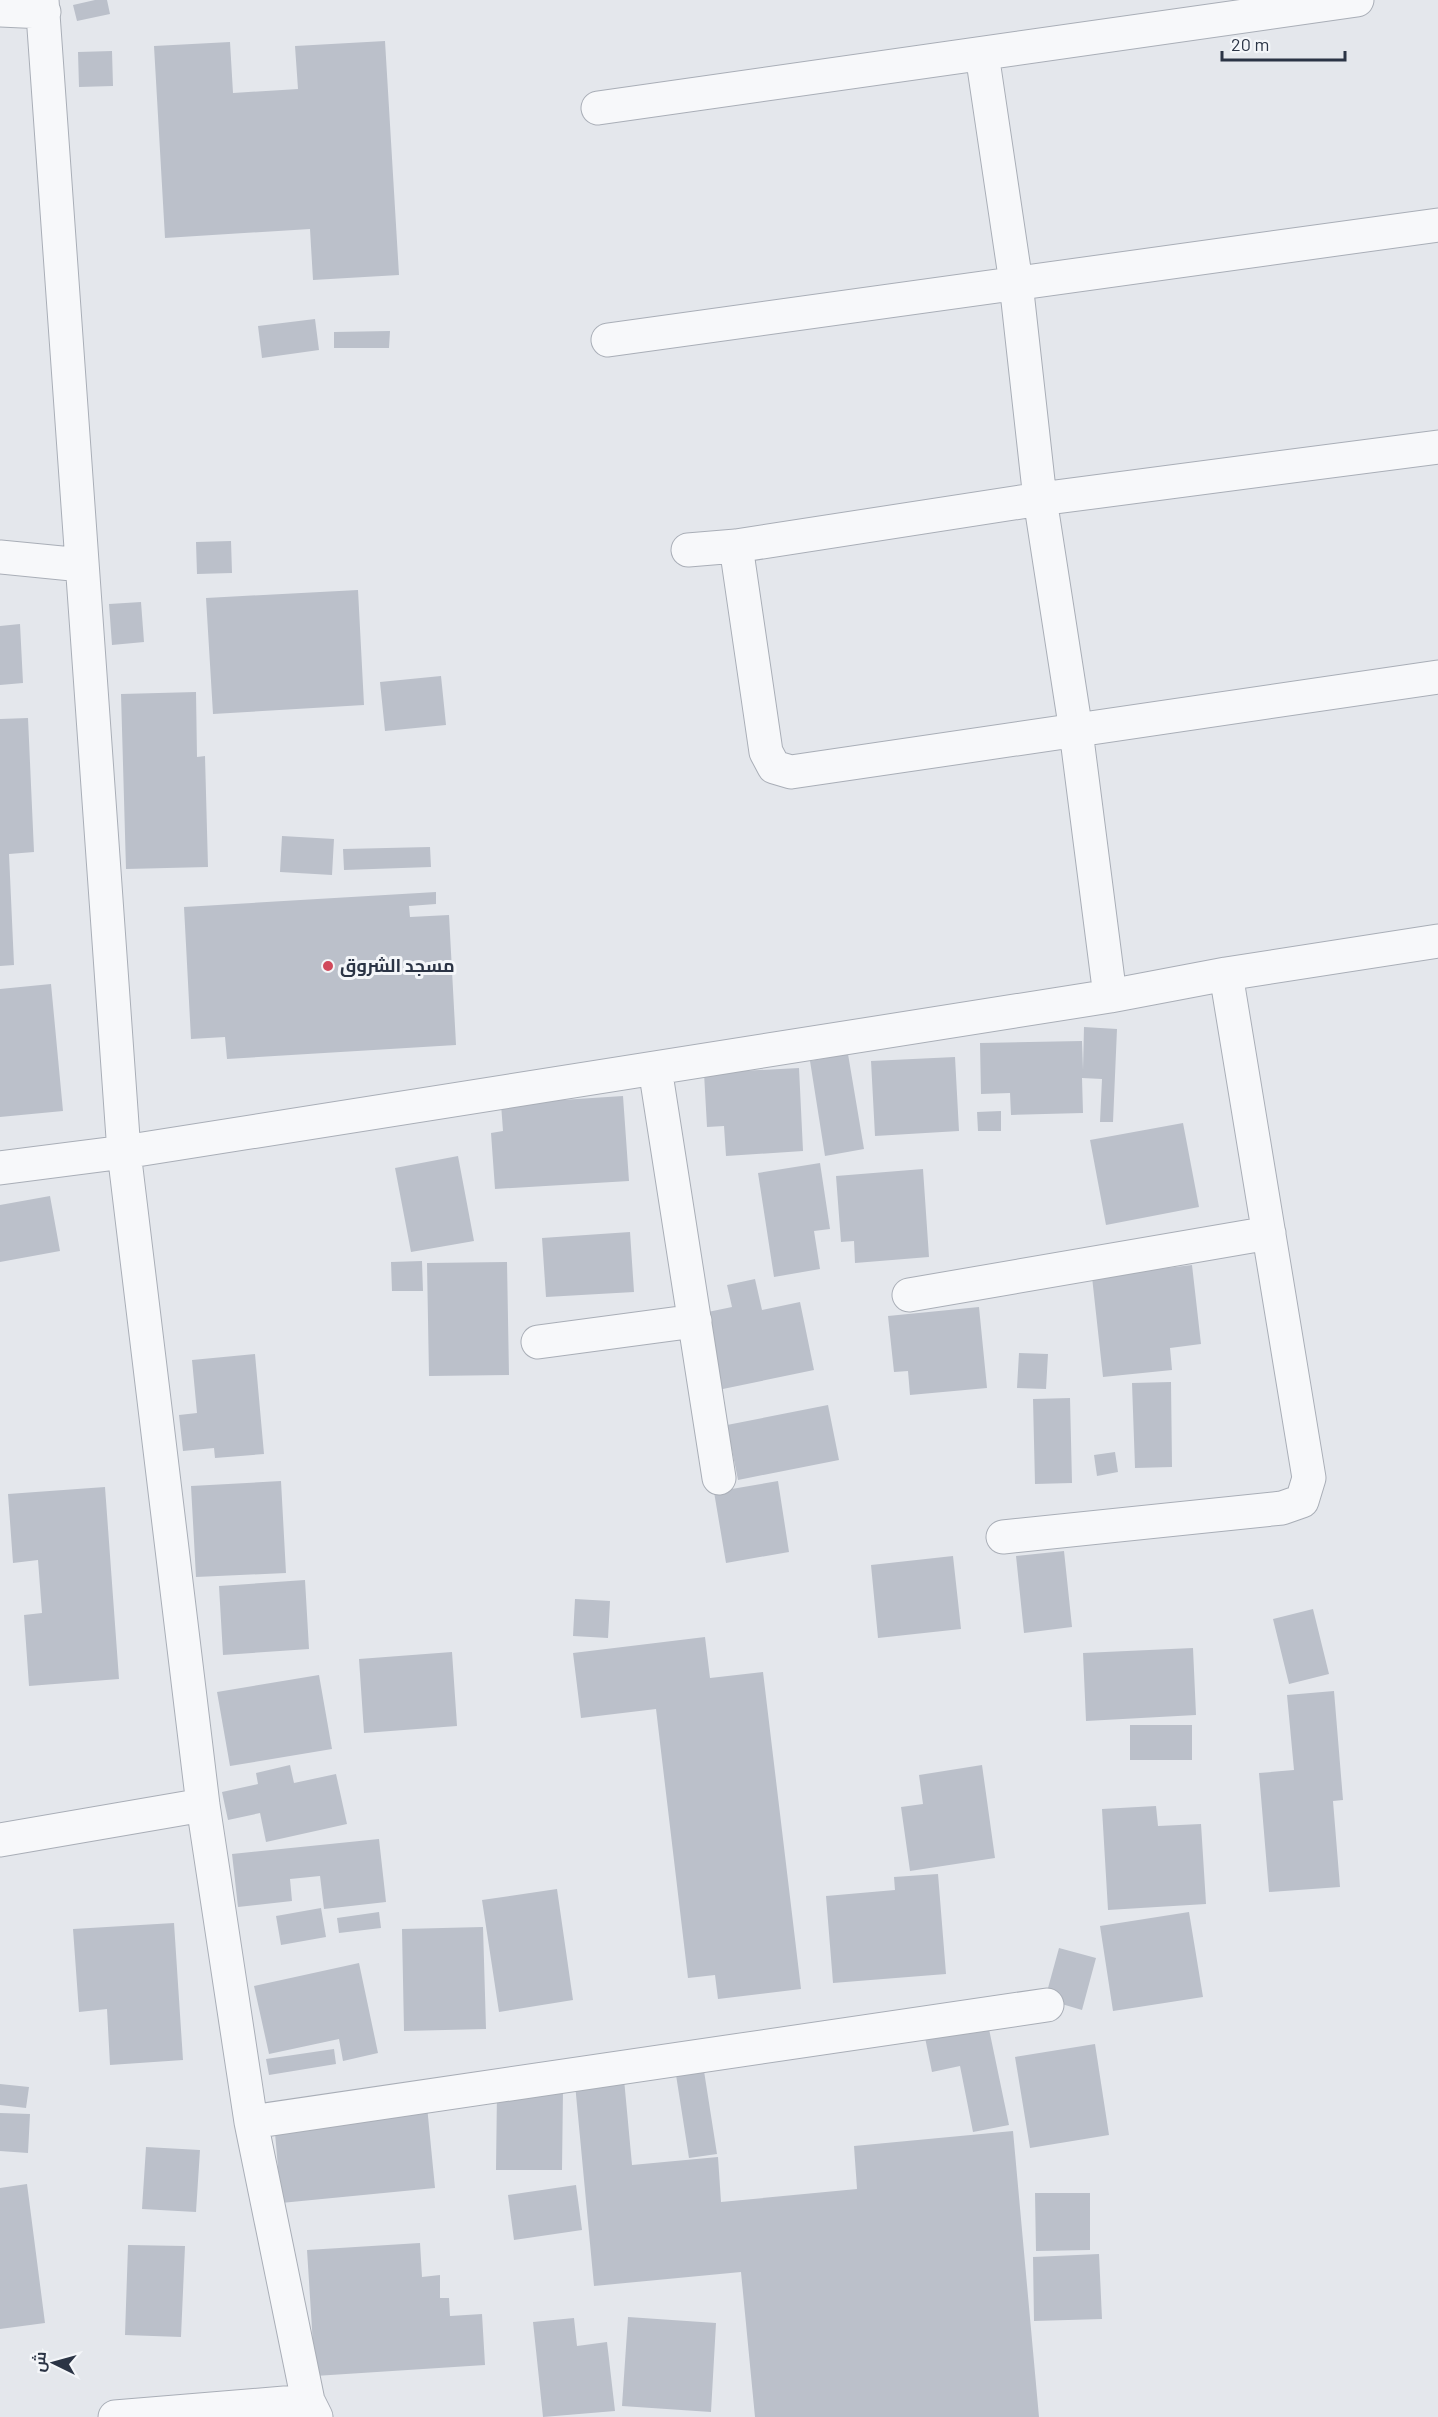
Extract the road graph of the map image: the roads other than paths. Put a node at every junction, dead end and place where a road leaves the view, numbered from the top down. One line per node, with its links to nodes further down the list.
1 (1357, 0): 4 (street)
2 (43, 6): 3 (street); 14 (street)
3 (0, 10)
4 (982, 54): 5 (street); 7 (street)
5 (598, 108)
6 (1438, 225): 7 (street)
7 (1016, 283): 8 (street); 10 (street)
8 (608, 340)
9 (1438, 447): 10 (street)
10 (1040, 500): 11 (street); 16 (street)
11 (736, 546): 12 (street); 16 (street)
12 (688, 550)
13 (0, 557): 14 (street)
14 (82, 565): 21 (street)
15 (1438, 677): 16 (street)
16 (1076, 731): 19 (street)
17 (1438, 941): 18 (street)
18 (1226, 974): 19 (street); 23 (street)
19 (1110, 996): 20 (street)
20 (655, 1068): 21 (street); 25 (street)
21 (124, 1152): 22 (street); 29 (street)
22 (0, 1168)
23 (1269, 1233): 24 (street); 28 (street)
24 (909, 1295)
25 (694, 1321): 26 (street); 27 (street)
26 (538, 1342)
27 (719, 1478)
28 (1003, 1537)
29 (203, 1805): 30 (street); 32 (street)
30 (0, 1840)
31 (1047, 2005): 32 (street)
32 (251, 2122): 33 (street)
33 (312, 2409): 34 (street)
34 (115, 2417)

